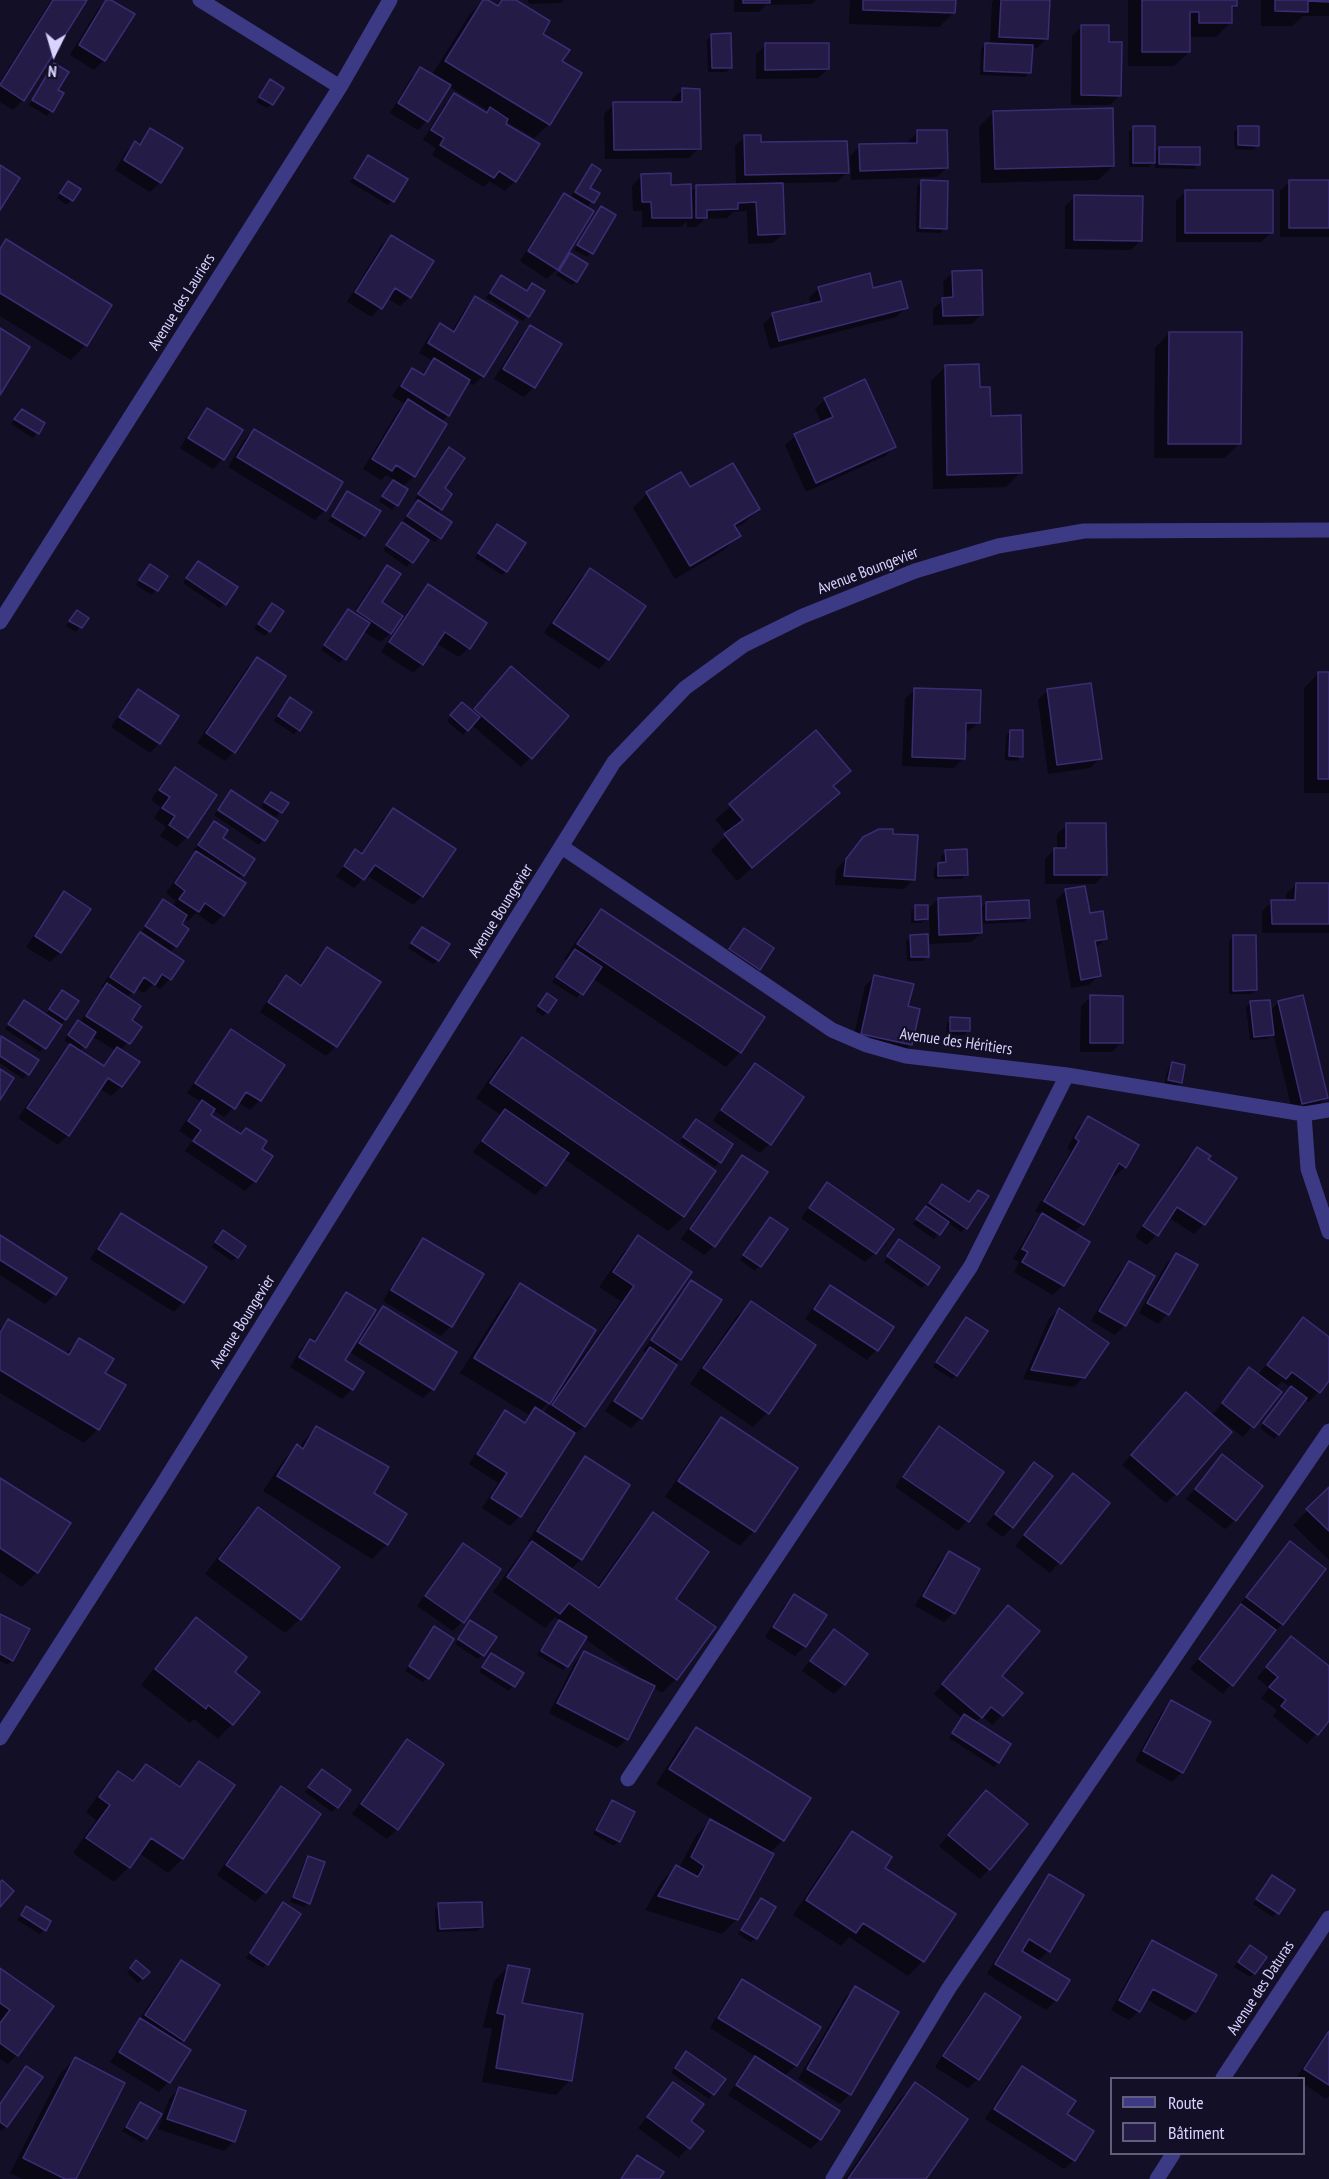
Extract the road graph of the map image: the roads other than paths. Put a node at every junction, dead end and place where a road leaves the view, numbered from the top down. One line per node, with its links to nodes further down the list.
1 (200, 0): 3 (street)
2 (390, 0): 3 (street, Avenue des Lauriers)
3 (340, 87): 5 (street, Avenue des Lauriers)
4 (1329, 530): 6 (street, Avenue Boungevier)
5 (0, 622)
6 (562, 847): 7 (street, Avenue des Héritiers); 12 (street, Avenue Boungevier)
7 (1067, 1075): 9 (street, Avenue des Héritiers); 13 (street)
8 (1329, 1110): 9 (street, Avenue des Héritiers)
9 (1304, 1114): 10 (street)
10 (1329, 1232)
11 (1329, 1431): 17 (street)
12 (0, 1738)
13 (628, 1779)
14 (1329, 1918): 15 (street, Avenue des Daturas)
15 (1224, 2077)
16 (1172, 2155): 18 (street)
17 (833, 2179)
18 (1157, 2179)

